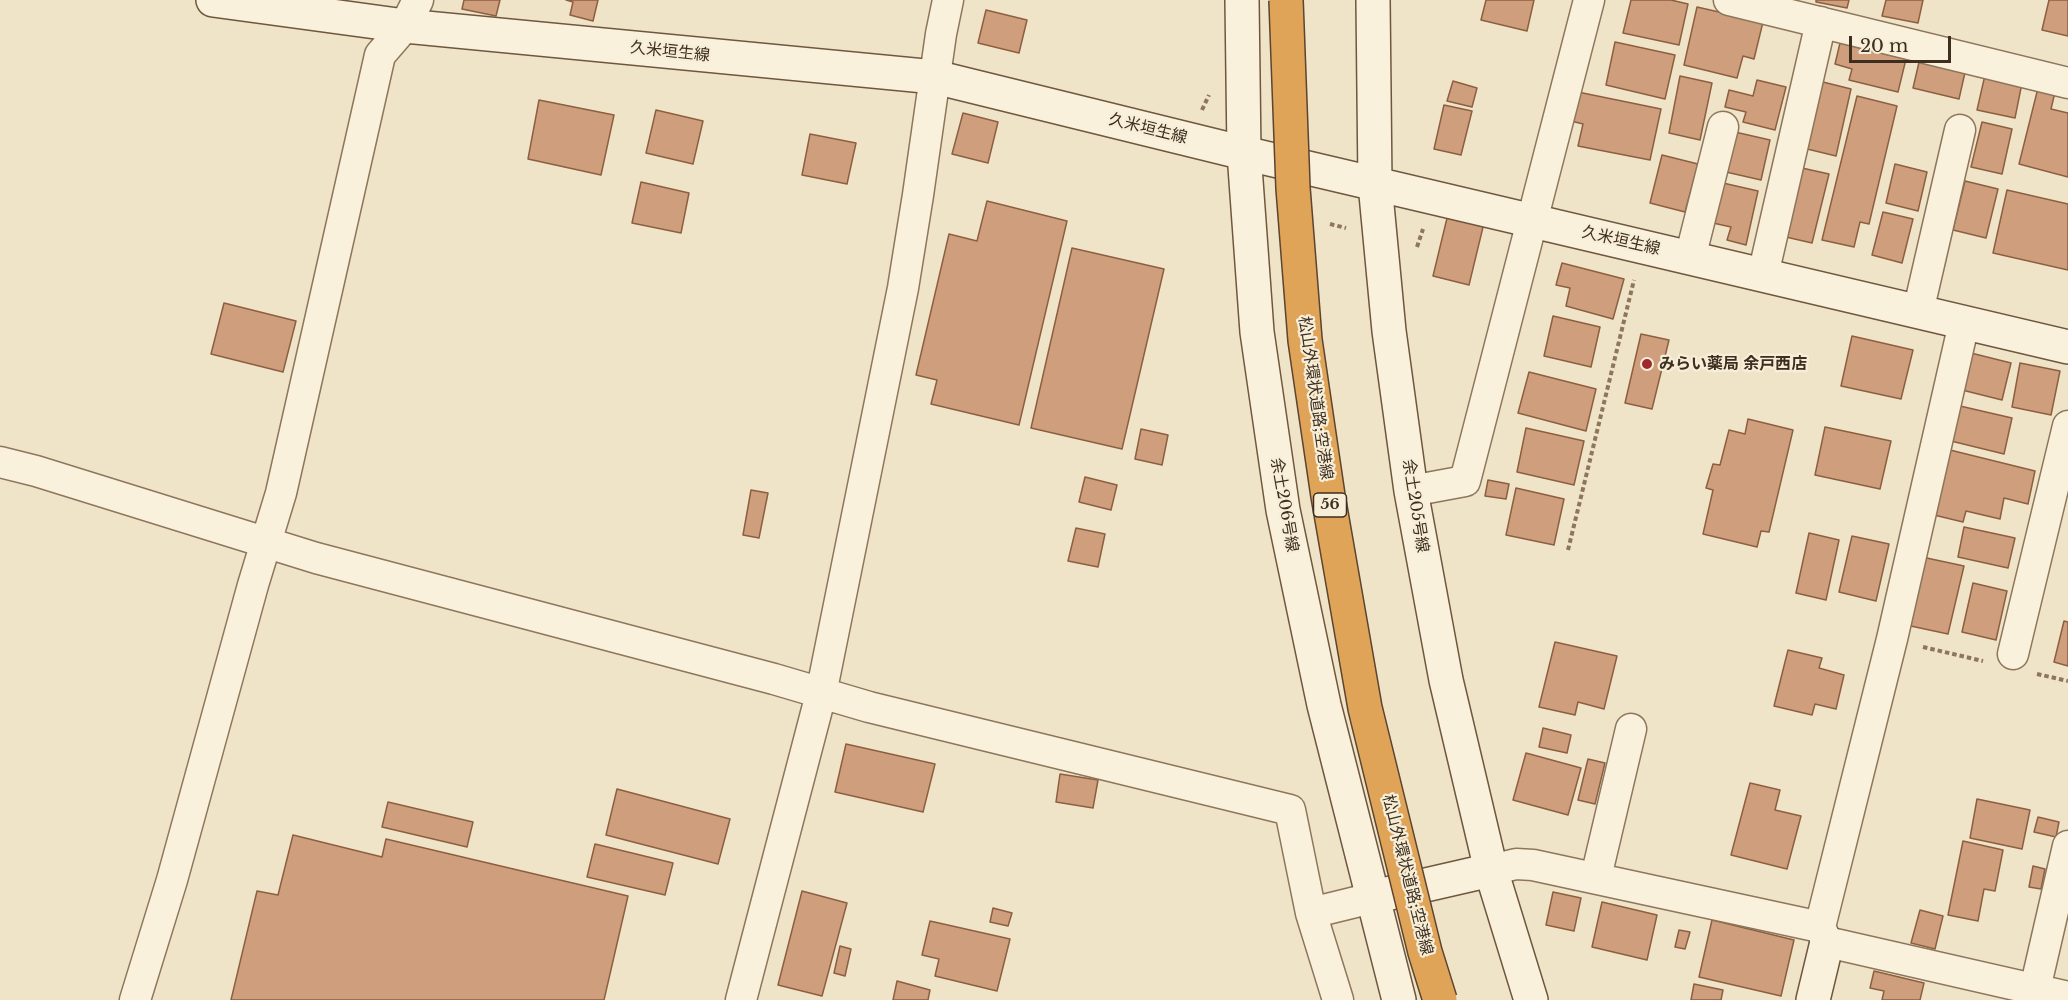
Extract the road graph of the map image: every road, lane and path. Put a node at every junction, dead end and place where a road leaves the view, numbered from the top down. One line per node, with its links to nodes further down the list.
1 (213, 0): 8 (street, 久米垣生線)
2 (948, 0): 10 (street)
3 (1242, 0): 14 (street, 余土206号線)
4 (1286, 0): 43 (highway, 松山外環状道路;空港線 / 56, bridge)
5 (1373, 0): 15 (street, 余土205号線)
6 (1589, 0): 16 (street)
7 (1729, 0): 9 (street)
8 (411, 13): 10 (street, 久米垣生線); 26 (street)
9 (1821, 22): 11 (street); 19 (street)
10 (934, 77): 14 (street, 久米垣生線); 29 (street)
11 (2068, 83)
12 (1723, 127): 18 (street)
13 (1960, 130): 20 (street)
14 (1245, 153): 15 (street, 久米垣生線); 34 (street, 余土206号線)
15 (1376, 184): 16 (street, 久米垣生線); 25 (street, 余土205号線)
16 (1531, 220): 17 (street, 久米垣生線); 25 (street)
17 (1642, 247): 18 (street, 久米垣生線); 27 (path)
18 (1690, 258): 19 (street, 久米垣生線)
19 (1763, 275): 20 (street, 久米垣生線)
20 (1918, 312): 21 (street, 久米垣生線)
21 (1964, 323): 22 (street, 久米垣生線); 36 (street)
22 (2068, 347)
23 (2068, 426): 28 (street)
24 (0, 462): 26 (street)
25 (1411, 491): 32 (street, 余土205号線)
26 (266, 544): 29 (street); 39 (street)
27 (1568, 550)
28 (2013, 654)
29 (821, 694): 35 (street); 40 (street)
30 (1631, 729): 33 (street)
31 (2068, 846): 37 (street)
32 (1491, 870): 33 (street); 34 (street); 44 (street, 余土205号線)
33 (1596, 877): 36 (street)
34 (1372, 898): 35 (street); 42 (street, 余土206号線)
35 (1311, 913): 41 (street)
36 (1823, 934): 37 (street); 45 (street)
37 (2035, 989): 38 (street)
38 (2068, 997)
39 (135, 1000)
40 (741, 1000)
41 (1338, 1000)
42 (1399, 1000)
43 (1440, 1000)
44 (1531, 1000)
45 (1813, 1000)

